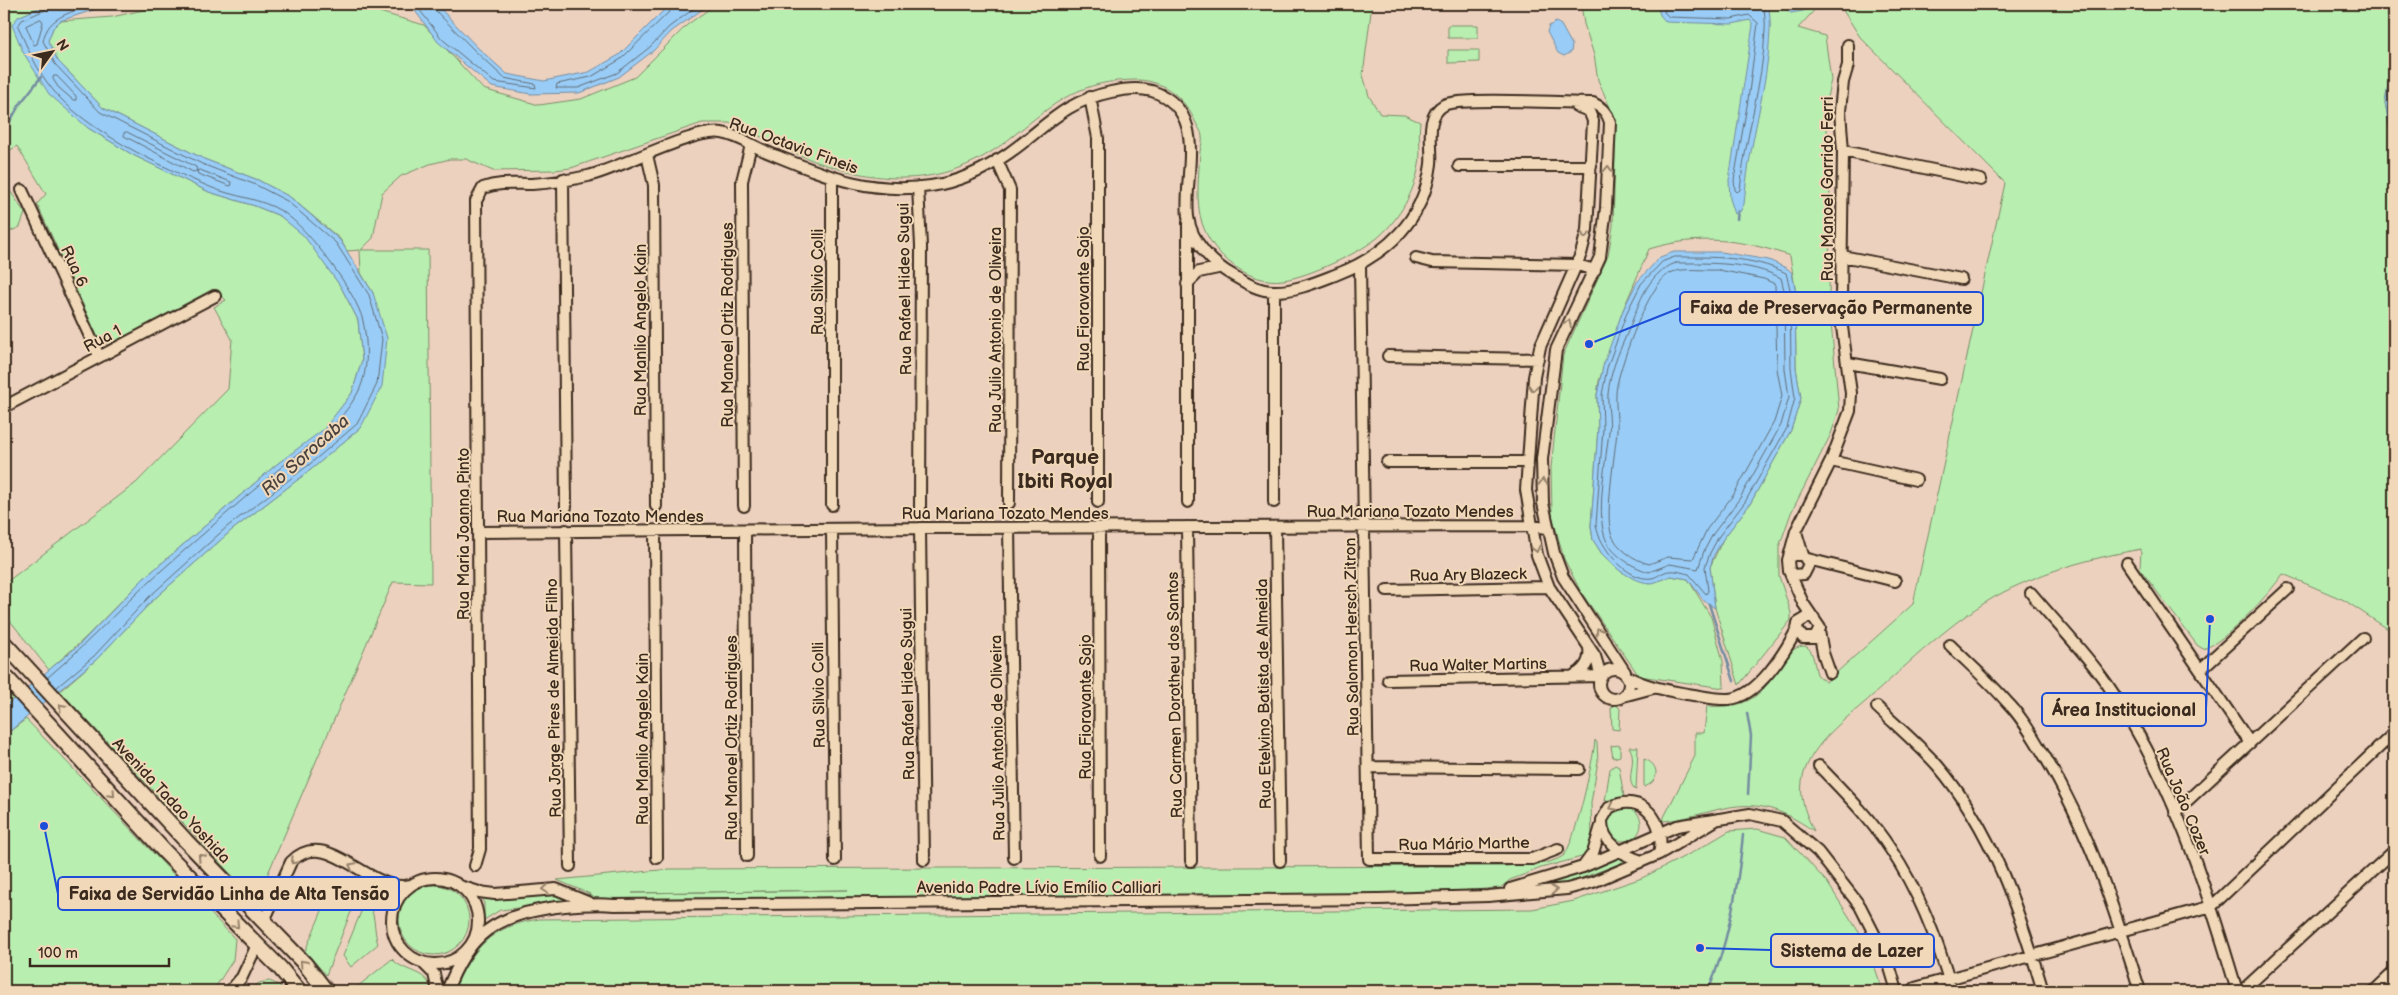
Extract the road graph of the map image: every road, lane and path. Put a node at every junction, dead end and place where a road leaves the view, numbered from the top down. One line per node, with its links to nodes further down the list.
1 (1848, 45): 5 (street, Rua Manoel Garrido Ferri)
2 (1090, 97): 7 (street, Rua Octavio Fineis); 16 (street, Rua Octavio Fineis); 37 (street, Rua Fioravante Sajo)
3 (1562, 103): 9 (street); 20 (street); 22 (street, one-way to 3)
4 (751, 145): 6 (street, Rua Octavio Fineis); 10 (street, Rua Octavio Fineis); 43 (street, Rua Manoel Ortiz Rodrigues)
5 (1842, 151): 12 (street); 17 (street, Rua Manoel Garrido Ferri)
6 (647, 155): 11 (street, Rua Octavio Fineis); 42 (street, Rua Manlio Angelo Kain)
7 (997, 160): 13 (street, Rua Octavio Fineis); 40 (street, Rua Julio Antonio de Oliveira)
8 (1458, 166): 9 (street)
9 (1591, 166): 19 (street, one-way to 19)
10 (832, 178): 13 (street, Rua Octavio Fineis); 41 (street, Rua Silvio Colli)
11 (563, 179): 15 (street, Rua Octavio Fineis); 44 (street)
12 (1981, 180)
13 (918, 187): 45 (street, Rua Rafael Hideo Sugui)
14 (22, 190): 27 (street, Rua 6)
15 (476, 201): 59 (street, Rua Maria Joanna Pinto)
16 (1188, 219): 21 (street); 24 (street)
17 (1842, 256): 23 (street); 30 (street, Rua Manoel Garrido Ferri)
18 (1416, 258): 19 (street)
19 (1577, 265): 22 (street); 29 (street)
20 (1360, 266): 25 (street); 48 (street, Rua Salomon Hersch Zitron)
21 (1218, 268): 24 (street); 25 (street)
22 (1595, 270): 53 (street, one-way to 22)
23 (1961, 279)
24 (1187, 284): 38 (street)
25 (1274, 291): 39 (street)
26 (215, 296): 27 (street, Rua 1)
27 (99, 356): 32 (street, Rua 1)
28 (1388, 356): 29 (street)
29 (1538, 359): 35 (street, one-way to 35)
30 (1848, 363): 31 (street); 33 (street, Rua Manoel Garrido Ferri)
31 (1940, 379)
32 (4, 407)
33 (1831, 460): 36 (street); 58 (street, Rua Manoel Garrido Ferri)
34 (1387, 462): 35 (street)
35 (1527, 462): 46 (street)
36 (1916, 480)
37 (1098, 502)
38 (1188, 502)
39 (1274, 502)
40 (1009, 503)
41 (832, 505)
42 (656, 506)
43 (744, 506)
44 (566, 507)
45 (920, 510)
46 (1531, 526): 48 (street, Rua Mariana Tozato Mendes); 53 (street, Rua Mariana Tozato Mendes); 67 (street, one-way to 67)
47 (1275, 527): 48 (street, Rua Mariana Tozato Mendes); 52 (street, Rua Mariana Tozato Mendes); 116 (street, Rua Etelvino Batista de Almeida)
48 (1365, 527): 96 (street, Rua Salomon Hersch Zitron)
49 (920, 528): 50 (street, Rua Mariana Tozato Mendes); 56 (street, Rua Mariana Tozato Mendes); 114 (street, Rua Rafael Hideo Sugui)
50 (1010, 528): 51 (street, Rua Mariana Tozato Mendes); 111 (street, Rua Julio Antonio de Oliveira)
51 (1099, 528): 52 (street, Rua Mariana Tozato Mendes); 109 (street, Rua Fioravante Sajo)
52 (1187, 528): 115 (street, Rua Carmen Dorotheu dos Santos)
53 (1547, 528): 86 (street, one-way to 53)
54 (566, 530): 57 (street, Rua Mariana Tozato Mendes); 59 (street, Rua Mariana Tozato Mendes); 119 (street, Rua Jorge Pires de Almeida Filho)
55 (745, 530): 56 (street, Rua Mariana Tozato Mendes); 57 (street, Rua Mariana Tozato Mendes); 108 (street, Rua Manoel Ortiz Rodrigues)
56 (832, 530): 113 (street, Rua Silvio Colli)
57 (655, 531): 110 (street, Rua Manlio Angelo Kain)
58 (1796, 531): 60 (street); 61 (street, Rua Manoel Garrido Ferri)
59 (478, 532): 118 (street, Rua Maria Joanna Pinto)
60 (1805, 557): 61 (street); 63 (street); 65 (street)
61 (1788, 560): 64 (street, Rua Manoel Garrido Ferri)
62 (2127, 563): 83 (street)
63 (1829, 565): 65 (street); 66 (street)
64 (1788, 571): 65 (street); 71 (street, Rua Manoel Garrido Ferri)
65 (1806, 572): 71 (street)
66 (1895, 581)
67 (1550, 588): 69 (street, Rua Ary Blazeck); 81 (street)
68 (2288, 589): 83 (street)
69 (1387, 590)
70 (2031, 593): 98 (street, Rua João Cozer)
71 (1801, 598): 72 (street, Rua Manoel Garrido Ferri); 73 (street)
72 (1814, 618): 73 (street); 75 (street, Rua Manoel Garrido Ferri)
73 (1802, 619): 74 (street)
74 (1797, 629): 77 (street, Rua Manoel Garrido Ferri); 79 (street)
75 (1819, 631): 77 (street); 82 (street, Rua Manoel Garrido Ferri)
76 (2363, 638): 94 (street)
77 (1806, 639): 79 (street); 82 (street, Rua Manoel Garrido Ferri)
78 (4, 642): 124 (main road, Avenida Tadao Yoshida, one-way to 78)
79 (1790, 642): 90 (street)
80 (1950, 645): 129 (street)
81 (1589, 647): 87 (street, Rua Walter Martins); 89 (street)
82 (1823, 653): 84 (street, Rua Manoel Garrido Ferri)
83 (2201, 668): 94 (street)
84 (1830, 673)
85 (4, 675): 130 (main road, one-way to 130)
86 (1626, 675): 89 (street); 90 (street); 91 (street)
87 (1570, 677): 88 (street, Rua Walter Martins); 89 (street, Rua Walter Martins)
88 (1388, 680)
89 (1600, 681): 91 (street)
90 (1654, 688): 91 (street)
91 (1624, 696)
92 (1877, 707): 132 (street)
93 (2394, 733): 127 (street)
94 (2250, 743): 98 (street)
95 (1819, 766): 135 (street)
96 (1368, 767): 97 (street); 112 (street, Rua Salomon Hersch Zitron)
97 (1579, 769)
98 (2175, 812): 127 (street, Rua João Cozer)
99 (1718, 819): 102 (street); 107 (street, Avenida Padre Lívio Emílio Calliari); 142 (street)
100 (1656, 821): 101 (street, one-way to 101); 102 (street); 103 (street)
101 (1601, 826): 105 (street); 120 (street)
102 (1677, 826): 103 (street, Avenida Padre Lívio Emílio Calliari)
103 (1662, 834): 105 (street, Avenida Padre Lívio Emílio Calliari); 107 (street)
104 (1558, 849): 112 (street, Rua Mário Marthe)
105 (1621, 851): 117 (street); 120 (street, Avenida Padre Lívio Emílio Calliari)
106 (2394, 851): 147 (street)
107 (1660, 854): 117 (street, Avenida Padre Lívio Emílio Calliari)
108 (747, 856)
109 (1100, 856)
110 (658, 858)
111 (1014, 858)
112 (1369, 859)
113 (835, 860)
114 (924, 860)
115 (1191, 861)
116 (1280, 861)
117 (1642, 861): 125 (street, Avenida Padre Lívio Emílio Calliari, one-way to 117)
118 (475, 866)
119 (570, 866)
120 (1583, 867): 125 (street, Avenida Padre Lívio Emílio Calliari)
121 (457, 884): 122 (street); 126 (street, Avenida Padre Lívio Emílio Calliari, one-way to 121); 131 (street)
122 (411, 885): 123 (street, one-way to 123); 133 (street)
123 (276, 890): 124 (main road); 128 (street)
124 (235, 892): 128 (main road, Avenida Tadao Yoshida)
125 (1488, 896): 126 (street, Avenida Padre Lívio Emílio Calliari)
126 (591, 903): 131 (street, Avenida Padre Lívio Emílio Calliari)
127 (2212, 906): 129 (street); 146 (street, Rua João Cozer)
128 (264, 921): 130 (main road); 139 (main road, Avenida Tadao Yoshida, one-way to 128)
129 (2121, 931): 132 (street); 145 (street)
130 (257, 945): 137 (street); 138 (main road)
131 (469, 949): 133 (street); 141 (street)
132 (2032, 955): 135 (street); 144 (street)
133 (423, 963): 140 (street)
134 (2394, 972): 148 (street)
135 (1949, 978): 136 (street); 143 (street)
136 (1915, 988)
137 (230, 991)
138 (299, 991)
139 (326, 991)
140 (438, 991)
141 (447, 991)
142 (1897, 991)
143 (1952, 991)
144 (2043, 991)
145 (2140, 991)
146 (2237, 991)
147 (2242, 991)
148 (2374, 991)

